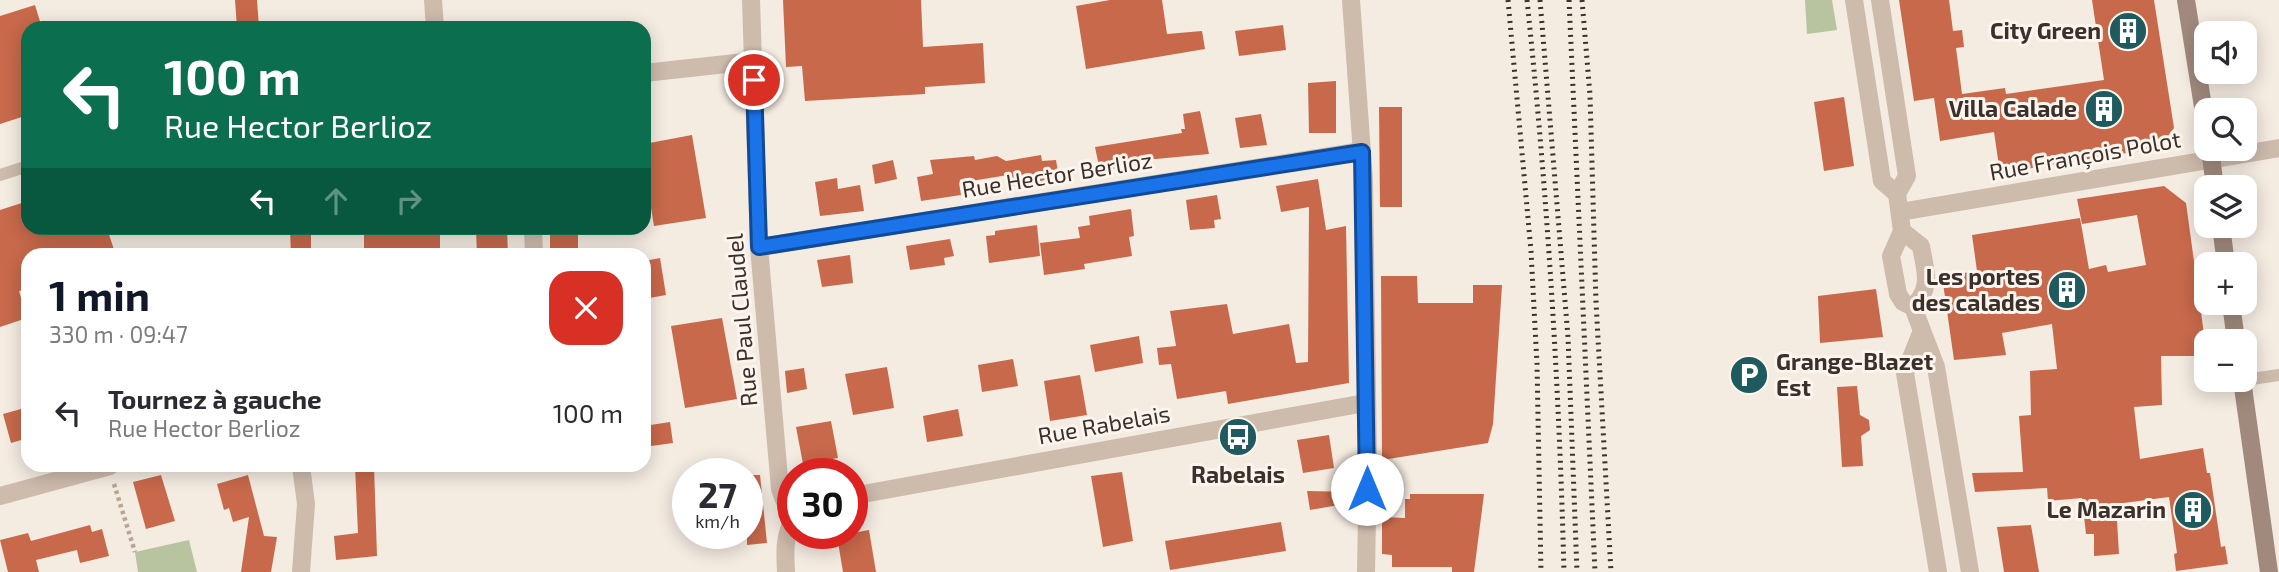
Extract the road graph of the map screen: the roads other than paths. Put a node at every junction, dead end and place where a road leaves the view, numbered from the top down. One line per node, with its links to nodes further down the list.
1 (433, 0): 7 (street)
2 (751, 0): 8 (street, Rue Paul Claudel)
3 (1351, 0): 13 (street)
4 (1854, 0): 17 (street)
5 (1880, 0): 17 (street)
6 (2186, 0): 10 (main road)
7 (434, 21)
8 (754, 61): 9 (street); 19 (street, Rue Paul Claudel)
9 (651, 72)
10 (2202, 98)
11 (2279, 148): 12 (street, Rue François Polot)
12 (2257, 150)
13 (1362, 152): 19 (street, Rue Hector Berlioz); 25 (street)
14 (2194, 156): 17 (street, Rue François Polot)
15 (21, 168): 16 (lane)
16 (0, 175)
17 (1898, 203): 18 (street)
18 (1902, 231): 20 (street); 20 (street)
19 (759, 247): 26 (street, Rue Paul Claudel)
20 (1913, 307): 21 (street)
21 (1921, 333): 35 (street); 36 (street)
22 (2279, 375): 23 (lane)
23 (2257, 378)
24 (2245, 392): 37 (main road)
25 (1365, 403): 29 (street, Rue Rabelais); 34 (street)
26 (777, 458)
27 (87, 472): 30 (street)
28 (302, 472): 32 (street)
29 (868, 493)
30 (0, 496)
31 (785, 549): 33 (street)
32 (301, 572)
33 (786, 572)
34 (1366, 572)
35 (1938, 572)
36 (1970, 572)
37 (2269, 572)

